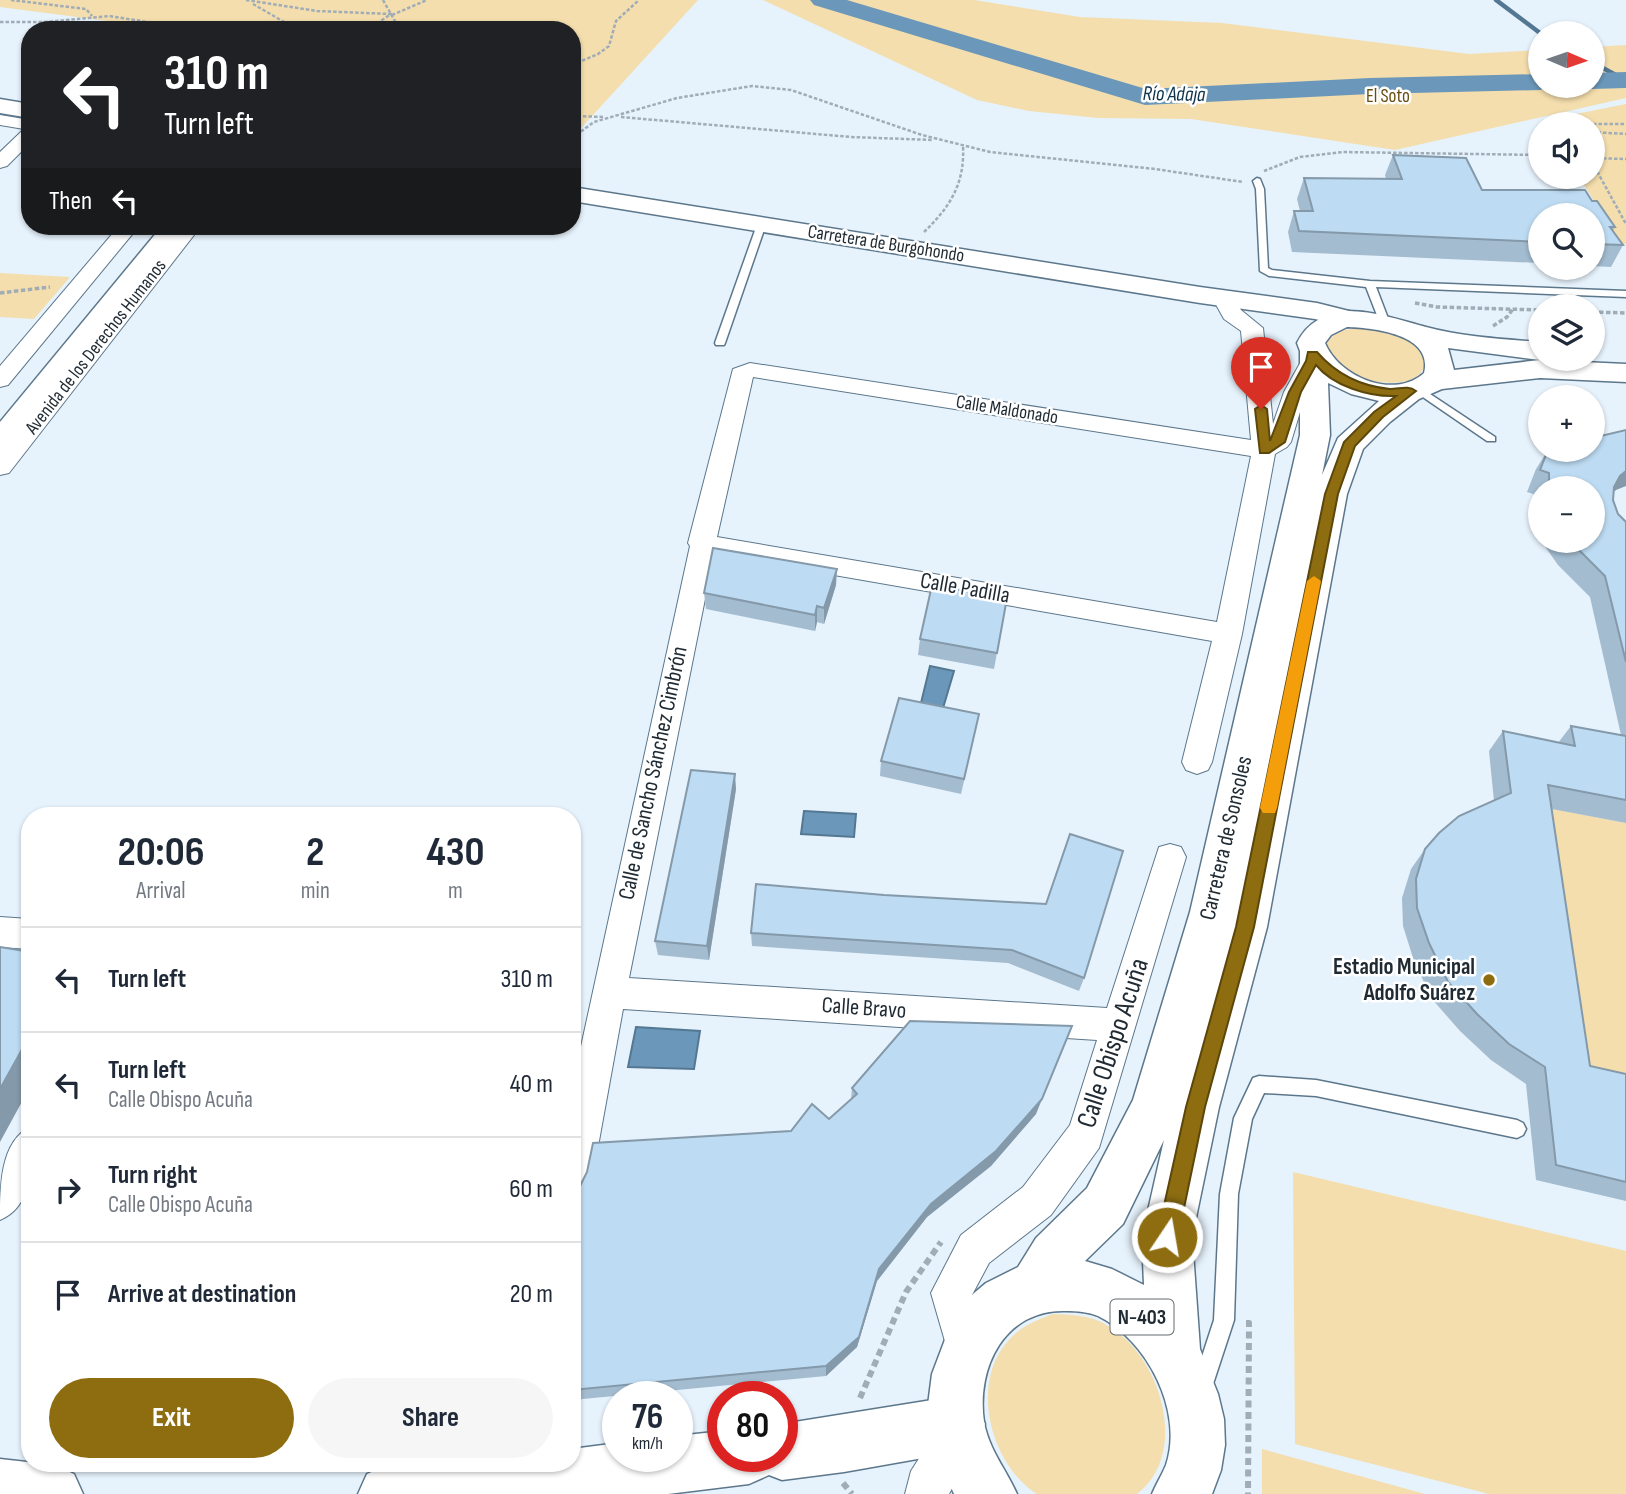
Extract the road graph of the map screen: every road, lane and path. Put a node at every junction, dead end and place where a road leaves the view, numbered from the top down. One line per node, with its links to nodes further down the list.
1 (11, 0): 7 (path)
2 (247, 0): 6 (path); 10 (path)
3 (383, 0): 6 (path)
4 (427, 0): 6 (path)
5 (639, 0): 15 (path)
6 (392, 14): 11 (path); 12 (path)
7 (92, 16): 8 (path); 9 (path)
8 (54, 21)
9 (131, 21)
10 (283, 21)
11 (381, 21)
12 (396, 21)
13 (0, 22): 14 (path)
14 (21, 22)
15 (581, 61)
16 (0, 106): 17 (main road)
17 (21, 110)
18 (581, 116): 19 (path)
19 (614, 117): 24 (path); 27 (path); 27 (path)
20 (0, 120): 21 (street)
21 (21, 124)
22 (1605, 124): 23 (path)
23 (1626, 124)
24 (581, 131)
25 (1605, 133): 26 (path)
26 (1626, 134)
27 (945, 141): 29 (path)
28 (21, 142): 33 (street)
29 (963, 145): 34 (path); 39 (path)
30 (1528, 155): 34 (path)
31 (1626, 159): 32 (path)
32 (1605, 160)
33 (0, 162)
34 (1257, 181): 44 (lane)
35 (1605, 185): 38 (path)
36 (581, 195): 37 (main road, Carretera de Burgohondo)
37 (761, 224): 48 (main road, Carretera de Burgohondo); 58 (lane)
38 (1626, 224)
39 (923, 233)
40 (121, 235): 45 (street)
41 (149, 235): 67 (main road, Avenida de los Derechos Humanos)
42 (167, 235): 69 (main road, Avenida de los Derechos Humanos)
43 (184, 235): 71 (street, Avenida de los Derechos Humanos)
44 (1370, 284): 46 (lane); 55 (lane)
45 (75, 290): 47 (path); 65 (street)
46 (1626, 292)
47 (0, 293)
48 (1212, 298): 54 (main road, Carretera de Burgohondo); 59 (main road, Carretera de Burgohondo); 70 (street)
49 (1413, 303): 50 (path)
50 (1513, 307): 51 (path); 56 (path)
51 (1528, 309)
52 (1605, 312): 53 (path)
53 (1626, 313)
54 (1347, 319): 55 (main road); 59 (main road)
55 (1384, 321): 57 (main road)
56 (1485, 328)
57 (1416, 334): 60 (main road); 66 (main road)
58 (720, 343)
59 (1313, 349): 66 (main road, Carretera de Burgohondo); 70 (street); 84 (main road, Carretera de Sonsoles)
60 (1528, 350)
61 (1605, 357): 62 (main road)
62 (1626, 359)
63 (750, 370): 70 (street, Calle Maldonado); 72 (street, Calle de Sancho Sánchez Cimbrón)
64 (1626, 373): 66 (main road)
65 (0, 380)
66 (1421, 387): 68 (lane); 86 (main road, Carretera de Sonsoles / N-403)
67 (0, 414)
68 (1491, 439)
69 (0, 442)
70 (1264, 450): 73 (street)
71 (0, 467)
72 (701, 543): 73 (street, Calle Padilla); 78 (street, Calle de Sancho Sánchez Cimbrón)
73 (1228, 634): 74 (street)
74 (1197, 762)
75 (1170, 858): 79 (street, Calle Obispo Acuña)
76 (0, 932): 77 (street)
77 (21, 933)
78 (609, 992): 79 (street, Calle Bravo); 81 (street, Calle de Sancho Sánchez Cimbrón)
79 (1119, 1024): 85 (street, Calle Obispo Acuña)
80 (1517, 1129): 87 (lane)
81 (581, 1138)
82 (21, 1162): 83 (street)
83 (0, 1200)
84 (1037, 1285): 85 (main road, N-403); 86 (main road, N-403)
85 (966, 1347): 90 (main road, N-403)
86 (1172, 1352): 87 (main road, N-403)
87 (1195, 1408): 92 (main road, N-403)
88 (798, 1450): 90 (main road)
89 (707, 1460): 91 (main road)
90 (965, 1470)
91 (518, 1480): 95 (main road)
92 (1192, 1487)
93 (0, 1488): 94 (main road)
94 (54, 1494)
95 (387, 1494)

